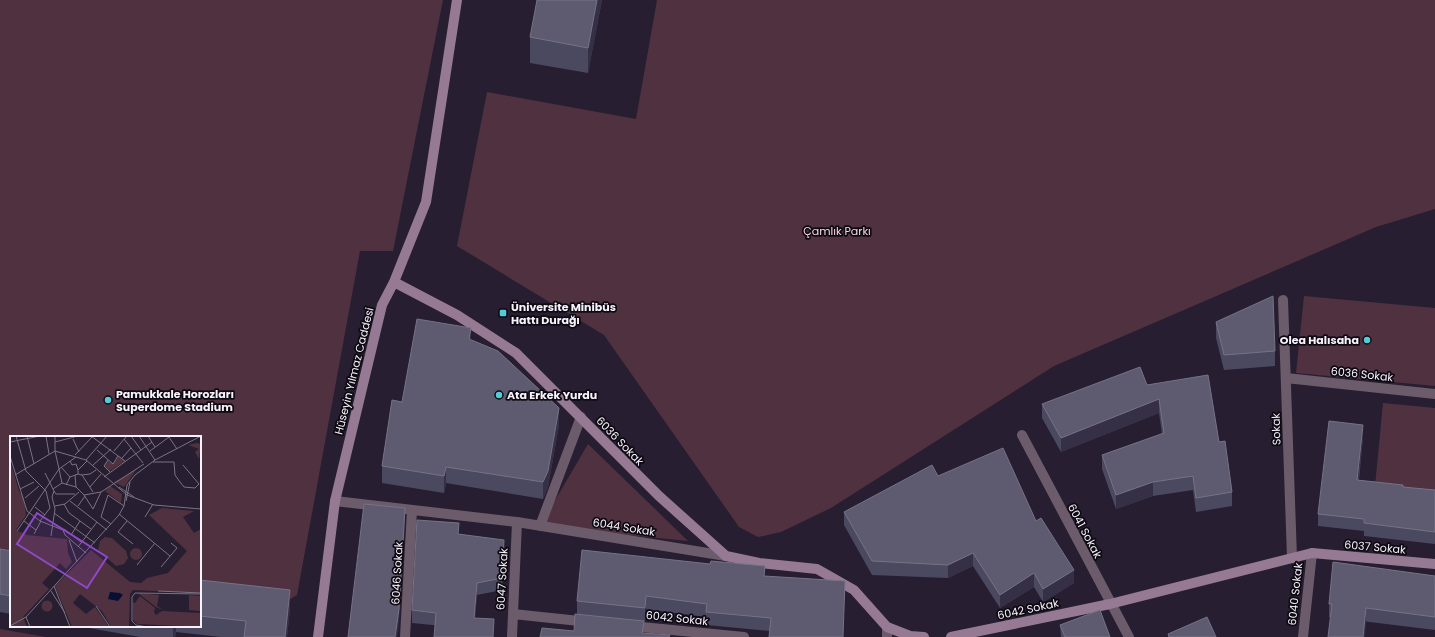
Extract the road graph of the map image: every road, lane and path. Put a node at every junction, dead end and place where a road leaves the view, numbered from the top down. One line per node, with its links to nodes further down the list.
1 (457, 0): 2 (street, Hüseyin Yılmaz Caddesi)
2 (394, 282): 6 (street, 6036 Sokak); 8 (street, Hüseyin Yılmaz Caddesi)
3 (1283, 300): 4 (street, Sokak)
4 (1286, 378): 5 (street, 6036 Sokak); 14 (street, Sokak)
5 (1435, 394)
6 (581, 417): 11 (street); 13 (street, 6036 Sokak)
7 (1022, 436): 16 (street, 6041 Sokak)
8 (334, 501): 9 (street, 6044 Sokak); 21 (street, Hüseyin Yılmaz Caddesi)
9 (412, 510): 10 (street, 6044 Sokak); 22 (street, 6046 Sokak)
10 (517, 522): 11 (street, 6044 Sokak); 17 (street, 6047 Sokak)
11 (540, 526): 13 (street, 6044 Sokak)
12 (1312, 553): 14 (street, 6037 Sokak); 15 (street, 6037 Sokak); 28 (street, 6040 Sokak)
13 (726, 556): 20 (street, 6044 Sokak)
14 (1292, 558): 16 (street, 6042 Sokak)
15 (1435, 564)
16 (1110, 604): 26 (street, 6042 Sokak); 27 (street, 6041 Sokak)
17 (513, 614): 18 (street); 23 (street, 6047 Sokak)
18 (600, 623)
19 (623, 625): 24 (street, 6042 Sokak)
20 (887, 632): 25 (street)
21 (318, 637)
22 (405, 637)
23 (512, 637)
24 (737, 637)
25 (924, 637)
26 (951, 637)
27 (1129, 637)
28 (1303, 637)

